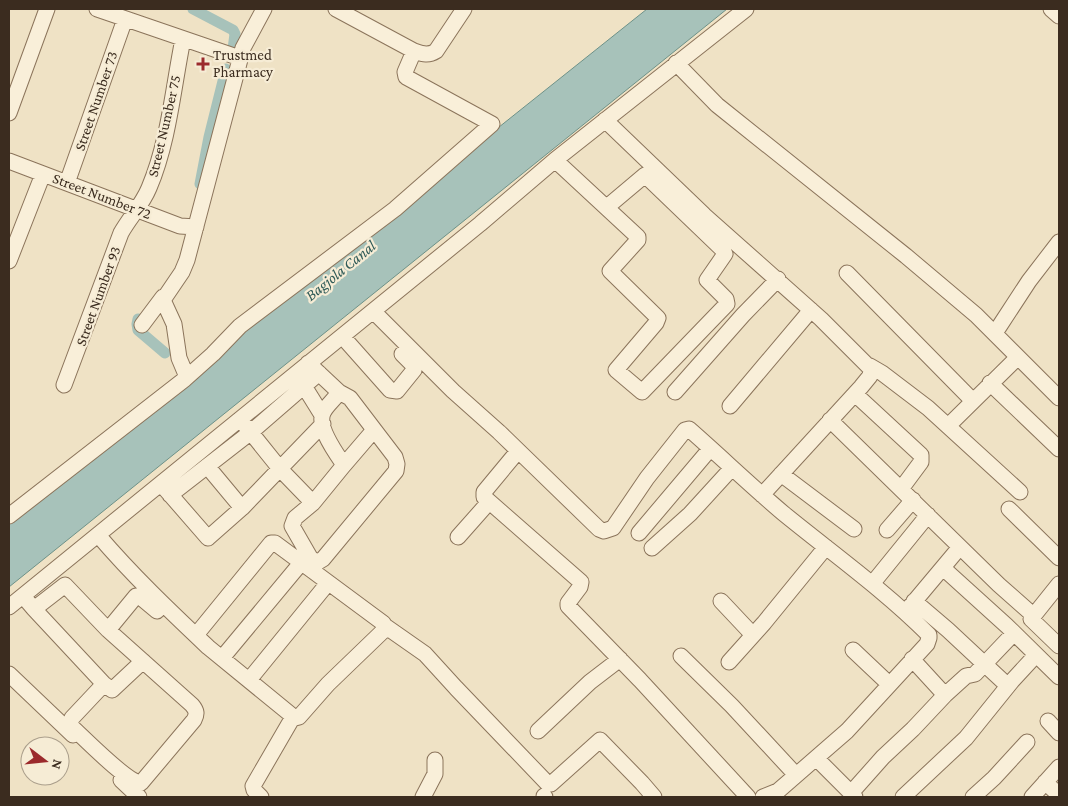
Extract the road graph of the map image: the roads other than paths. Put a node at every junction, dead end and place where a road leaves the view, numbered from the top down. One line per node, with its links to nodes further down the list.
1 (47, 9): 14 (street)
2 (97, 9): 9 (street)
3 (264, 9): 12 (street)
4 (336, 9): 11 (street)
5 (464, 9): 11 (street)
6 (746, 9): 13 (street)
7 (1051, 9): 8 (street)
8 (1059, 16)
9 (125, 19): 10 (street); 19 (street, Street Number 73)
10 (183, 39): 12 (street); 21 (street, Street Number 75)
11 (414, 51): 36 (street)
12 (240, 58): 22 (street)
13 (676, 63): 15 (street); 31 (street)
14 (9, 114)
15 (605, 120): 16 (street); 26 (street)
16 (555, 160): 20 (street); 29 (street)
17 (9, 161): 18 (street, Street Number 72)
18 (43, 174): 19 (street, Street Number 72); 24 (street)
19 (67, 183): 21 (street, Street Number 72)
20 (607, 207): 20 (street)
21 (138, 210): 22 (street, Street Number 72); 38 (street, Street Number 93)
22 (196, 227): 27 (street)
23 (1059, 242): 31 (street)
24 (10, 255)
25 (847, 273): 44 (street)
26 (778, 279): 28 (street); 41 (street)
27 (163, 297): 30 (street); 36 (street)
28 (811, 310): 34 (street); 45 (street)
29 (369, 315): 32 (street); 32 (street); 54 (street)
30 (142, 325)
31 (995, 333): 33 (street)
32 (342, 336): 35 (street)
33 (1018, 357): 37 (street); 43 (street)
34 (870, 366): 42 (street); 49 (street)
35 (313, 368): 39 (street); 40 (street); 46 (street)
36 (187, 377): 70 (street)
37 (990, 383): 44 (street); 53 (street)
38 (64, 385)
39 (304, 386): 47 (street); 51 (street)
40 (339, 392): 47 (street); 50 (street)
41 (675, 392)
42 (855, 394): 48 (street); 61 (street)
43 (1058, 395)
44 (973, 401): 49 (street)
45 (730, 406)
46 (240, 419): 51 (street); 60 (street)
47 (323, 419): 55 (street); 58 (street)
48 (830, 420): 59 (street); 61 (street)
49 (948, 426): 62 (street)
50 (374, 430): 55 (street); 66 (street)
51 (251, 432): 56 (street); 58 (street)
52 (710, 449): 54 (street); 57 (street); 73 (street)
53 (1059, 449)
54 (518, 451): 65 (street)
55 (344, 465): 66 (street)
56 (207, 466): 60 (street); 67 (street)
57 (732, 468): 63 (street); 78 (street)
58 (281, 470): 66 (street); 67 (street)
59 (781, 474): 63 (street); 71 (street)
60 (165, 489): 67 (street); 74 (street)
61 (901, 489): 64 (street)
62 (1020, 492)
63 (762, 495): 76 (street)
64 (913, 500): 69 (street); 72 (street)
65 (490, 502): 75 (street); 104 (street)
66 (312, 503)
67 (242, 508)
68 (1009, 509): 79 (street)
69 (928, 515): 77 (street); 84 (street)
70 (9, 516)
71 (854, 529)
72 (887, 530)
73 (639, 533)
74 (98, 535): 82 (street); 97 (street)
75 (458, 537)
76 (826, 547): 84 (street); 98 (street)
77 (960, 547): 81 (street); 92 (street)
78 (652, 548)
79 (1059, 558)
80 (301, 563): 83 (street); 97 (street); 103 (street)
81 (942, 568): 89 (street); 96 (street)
82 (52, 572): 86 (street); 87 (street)
83 (328, 583): 94 (street); 111 (street)
84 (872, 584): 89 (street)
85 (1059, 584): 92 (street)
86 (65, 586): 91 (street); 95 (street)
87 (23, 596): 90 (street); 91 (street)
88 (721, 601): 98 (street)
89 (910, 606): 105 (street); 108 (street)
90 (9, 607)
91 (34, 609): 112 (street)
92 (1033, 615): 99 (street)
93 (172, 624): 95 (street)
94 (385, 626): 116 (street); 131 (street)
95 (108, 630): 106 (street)
96 (1014, 633): 101 (street); 108 (street)
97 (196, 635): 103 (street)
98 (753, 635): 107 (street)
99 (1059, 646)
100 (853, 650): 113 (street)
101 (1036, 655): 110 (street); 114 (street)
102 (681, 656): 124 (street)
103 (222, 658): 111 (street)
104 (620, 659): 118 (street); 132 (street)
105 (912, 659): 113 (street); 115 (street)
106 (143, 661): 112 (street); 112 (street)
107 (729, 662)
108 (985, 664): 114 (street); 115 (street)
109 (9, 674): 128 (street)
110 (1059, 677)
111 (249, 680): 116 (street)
112 (104, 684)
113 (889, 684): 121 (street)
114 (1008, 686): 134 (street)
115 (945, 695): 126 (street)
116 (293, 717): 129 (street)
117 (1048, 721): 119 (street)
118 (538, 731)
119 (1059, 733)
120 (1027, 742): 135 (street)
121 (816, 758): 124 (street); 126 (street)
122 (435, 760): 130 (street)
123 (1059, 767): 125 (street)
124 (796, 775): 133 (street)
125 (1045, 782): 127 (street); 136 (street)
126 (853, 795)
127 (1059, 795)
128 (139, 797)
129 (261, 797)
130 (423, 797)
131 (654, 797)
132 (748, 797)
133 (763, 797)
134 (904, 797)
135 (973, 797)
136 (1032, 797)

